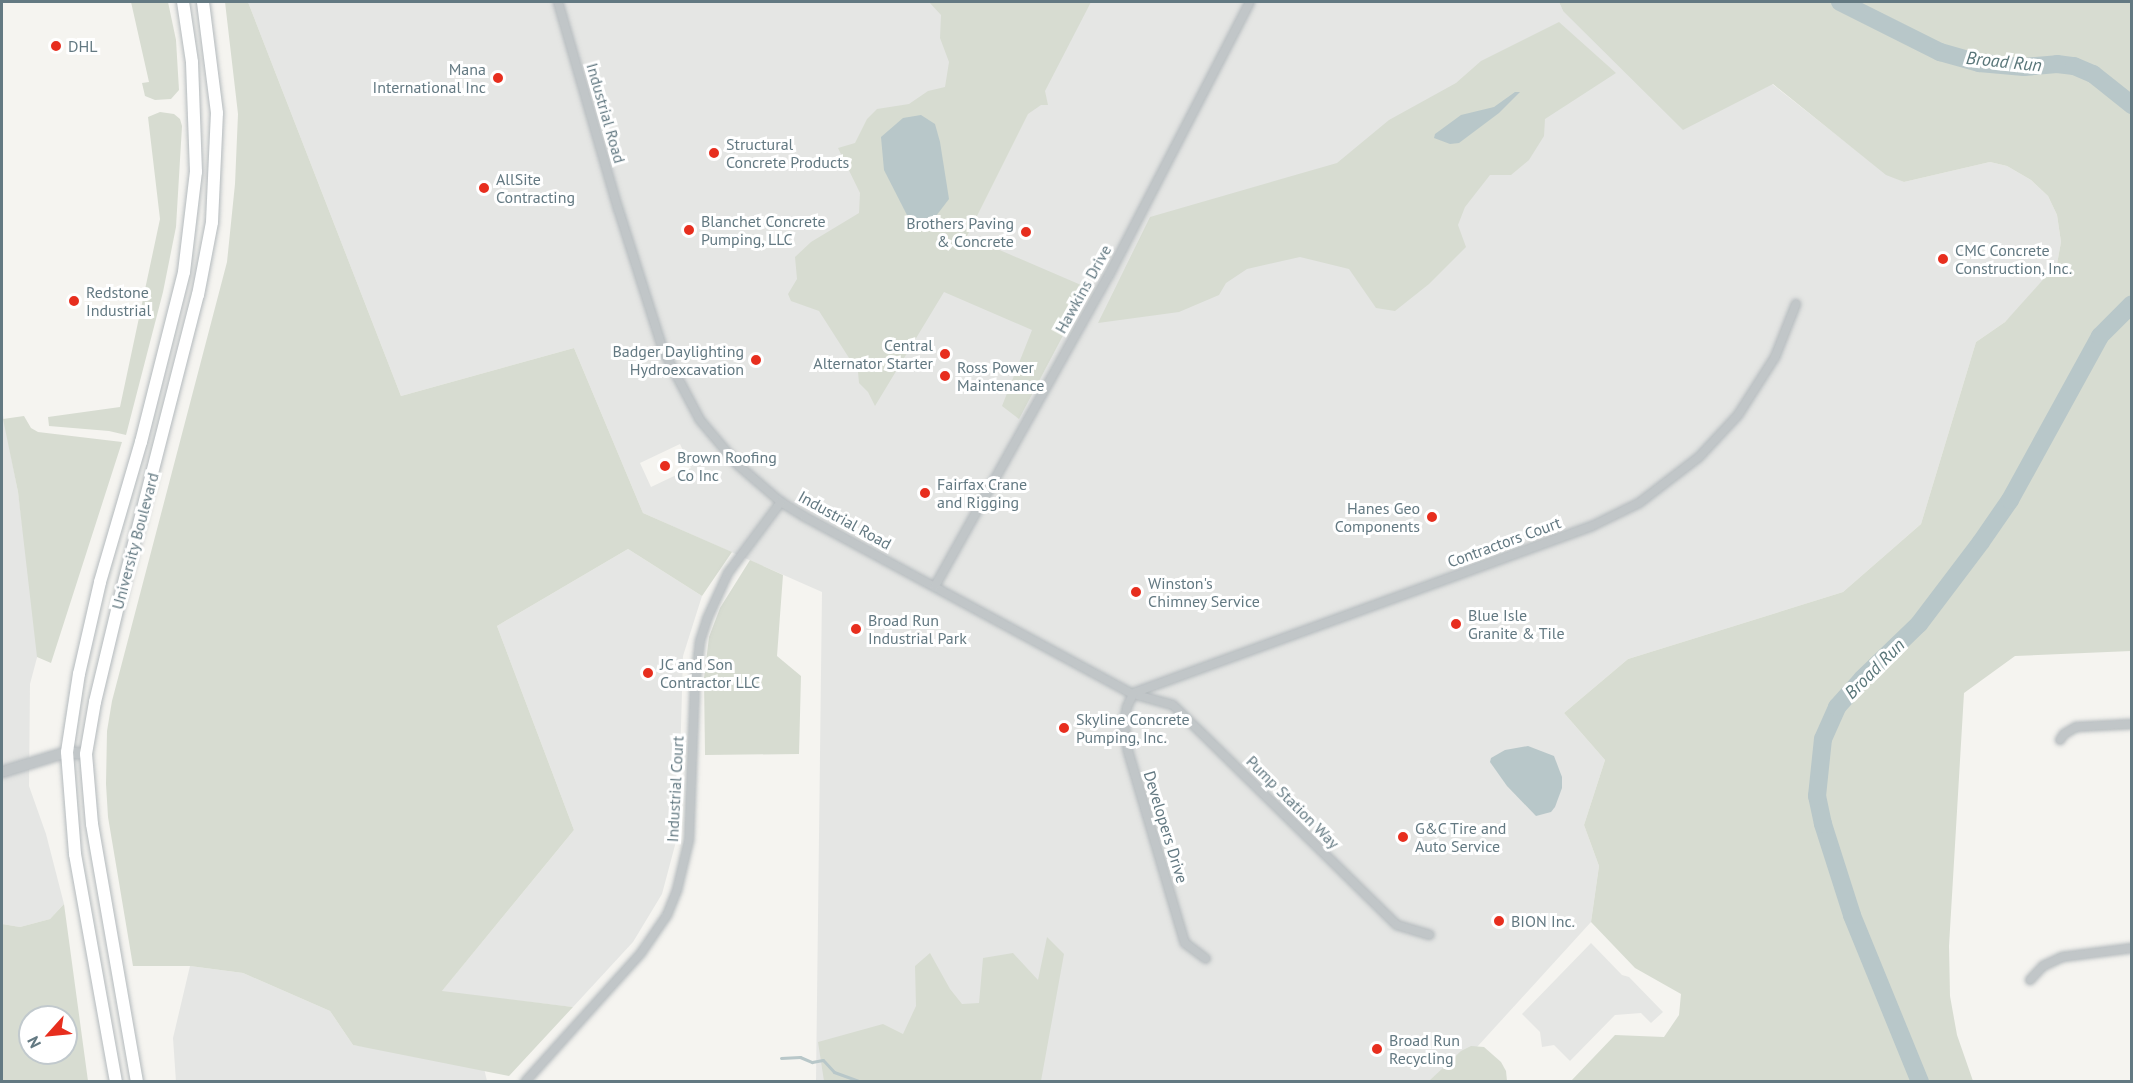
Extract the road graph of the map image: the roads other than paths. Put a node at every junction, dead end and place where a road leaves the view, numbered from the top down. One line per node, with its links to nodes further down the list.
1 (183, 2): 11 (main road, University Boulevard)
2 (203, 2): 12 (main road, University Boulevard)
3 (558, 2): 6 (street, Industrial Road)
4 (1250, 2): 7 (street, Hawkins Drive)
5 (1796, 304): 8 (street, Contractors Court)
6 (781, 502): 7 (street, Industrial Road); 20 (street, Industrial Court)
7 (935, 586): 8 (street, Industrial Road)
8 (1133, 693): 14 (street, Pump Station Way); 16 (street, Developers Drive)
9 (2132, 724): 10 (street)
10 (2060, 740)
11 (67, 752): 12 (street); 13 (street); 18 (main road, University Boulevard)
12 (86, 754): 19 (main road, University Boulevard)
13 (2, 772)
14 (1430, 935)
15 (2132, 948): 17 (street)
16 (1206, 960)
17 (2030, 980)
18 (116, 1082)
19 (137, 1082)
20 (525, 1082)

